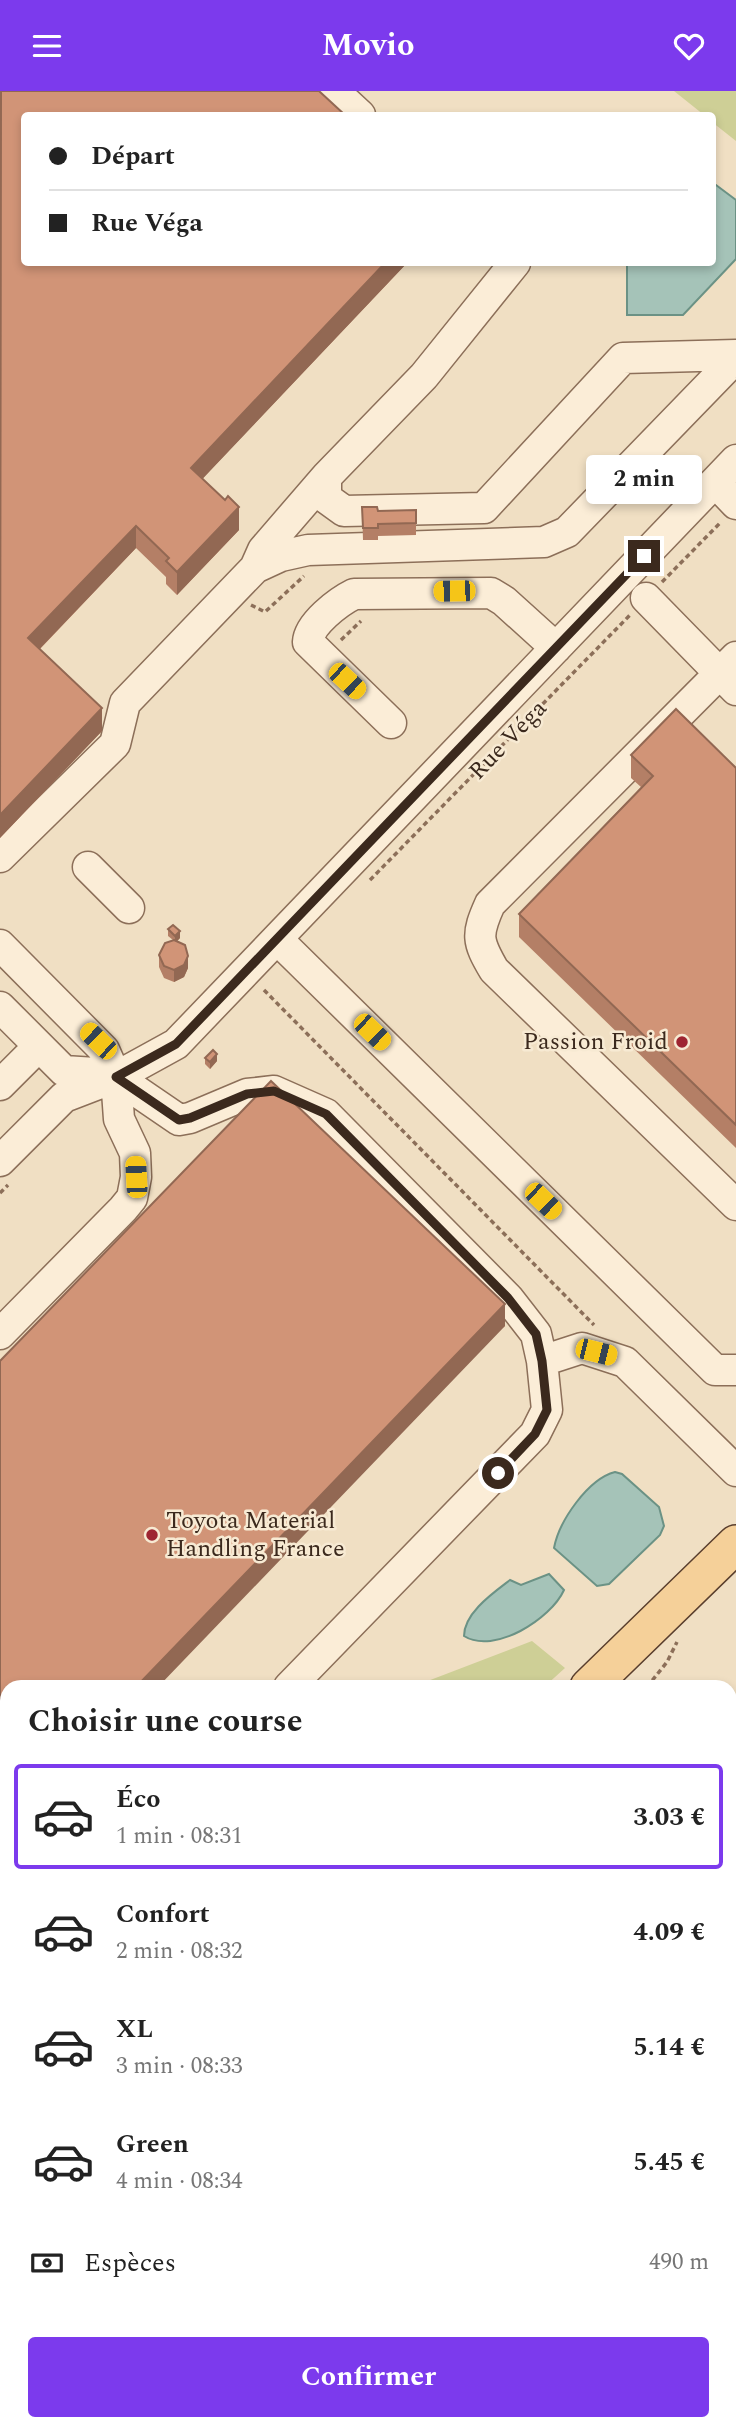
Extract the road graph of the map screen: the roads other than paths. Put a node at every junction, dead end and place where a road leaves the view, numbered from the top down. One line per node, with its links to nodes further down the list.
1 (334, 91): 2 (street)
2 (357, 112)
3 (513, 266): 7 (street)
4 (736, 355): 7 (street)
5 (736, 362): 10 (street)
6 (736, 460): 8 (street, Rue Véga)
7 (326, 477): 10 (street)
8 (715, 482): 9 (street); 12 (street, Rue Véga)
9 (732, 510)
10 (245, 579): 15 (street)
11 (646, 598): 13 (street)
12 (556, 648): 14 (street); 18 (street, Rue Véga)
13 (730, 673): 25 (street)
14 (391, 723)
15 (0, 857)
16 (88, 867): 17 (street)
17 (130, 908)
18 (277, 939): 23 (street, Rue Véga); 28 (street)
19 (0, 945): 23 (street)
20 (0, 1007): 21 (street)
21 (39, 1046): 22 (street); 23 (street)
22 (5, 1070)
23 (115, 1075): 24 (street, Rue Véga); 26 (street); 27 (street)
24 (0, 1161)
25 (736, 1205)
26 (0, 1334)
27 (542, 1361): 29 (street); 32 (street)
28 (736, 1370)
29 (736, 1471)
30 (736, 1544): 33 (main road)
31 (736, 1568): 34 (main road)
32 (296, 1680)
33 (596, 1680)
34 (632, 1680)

